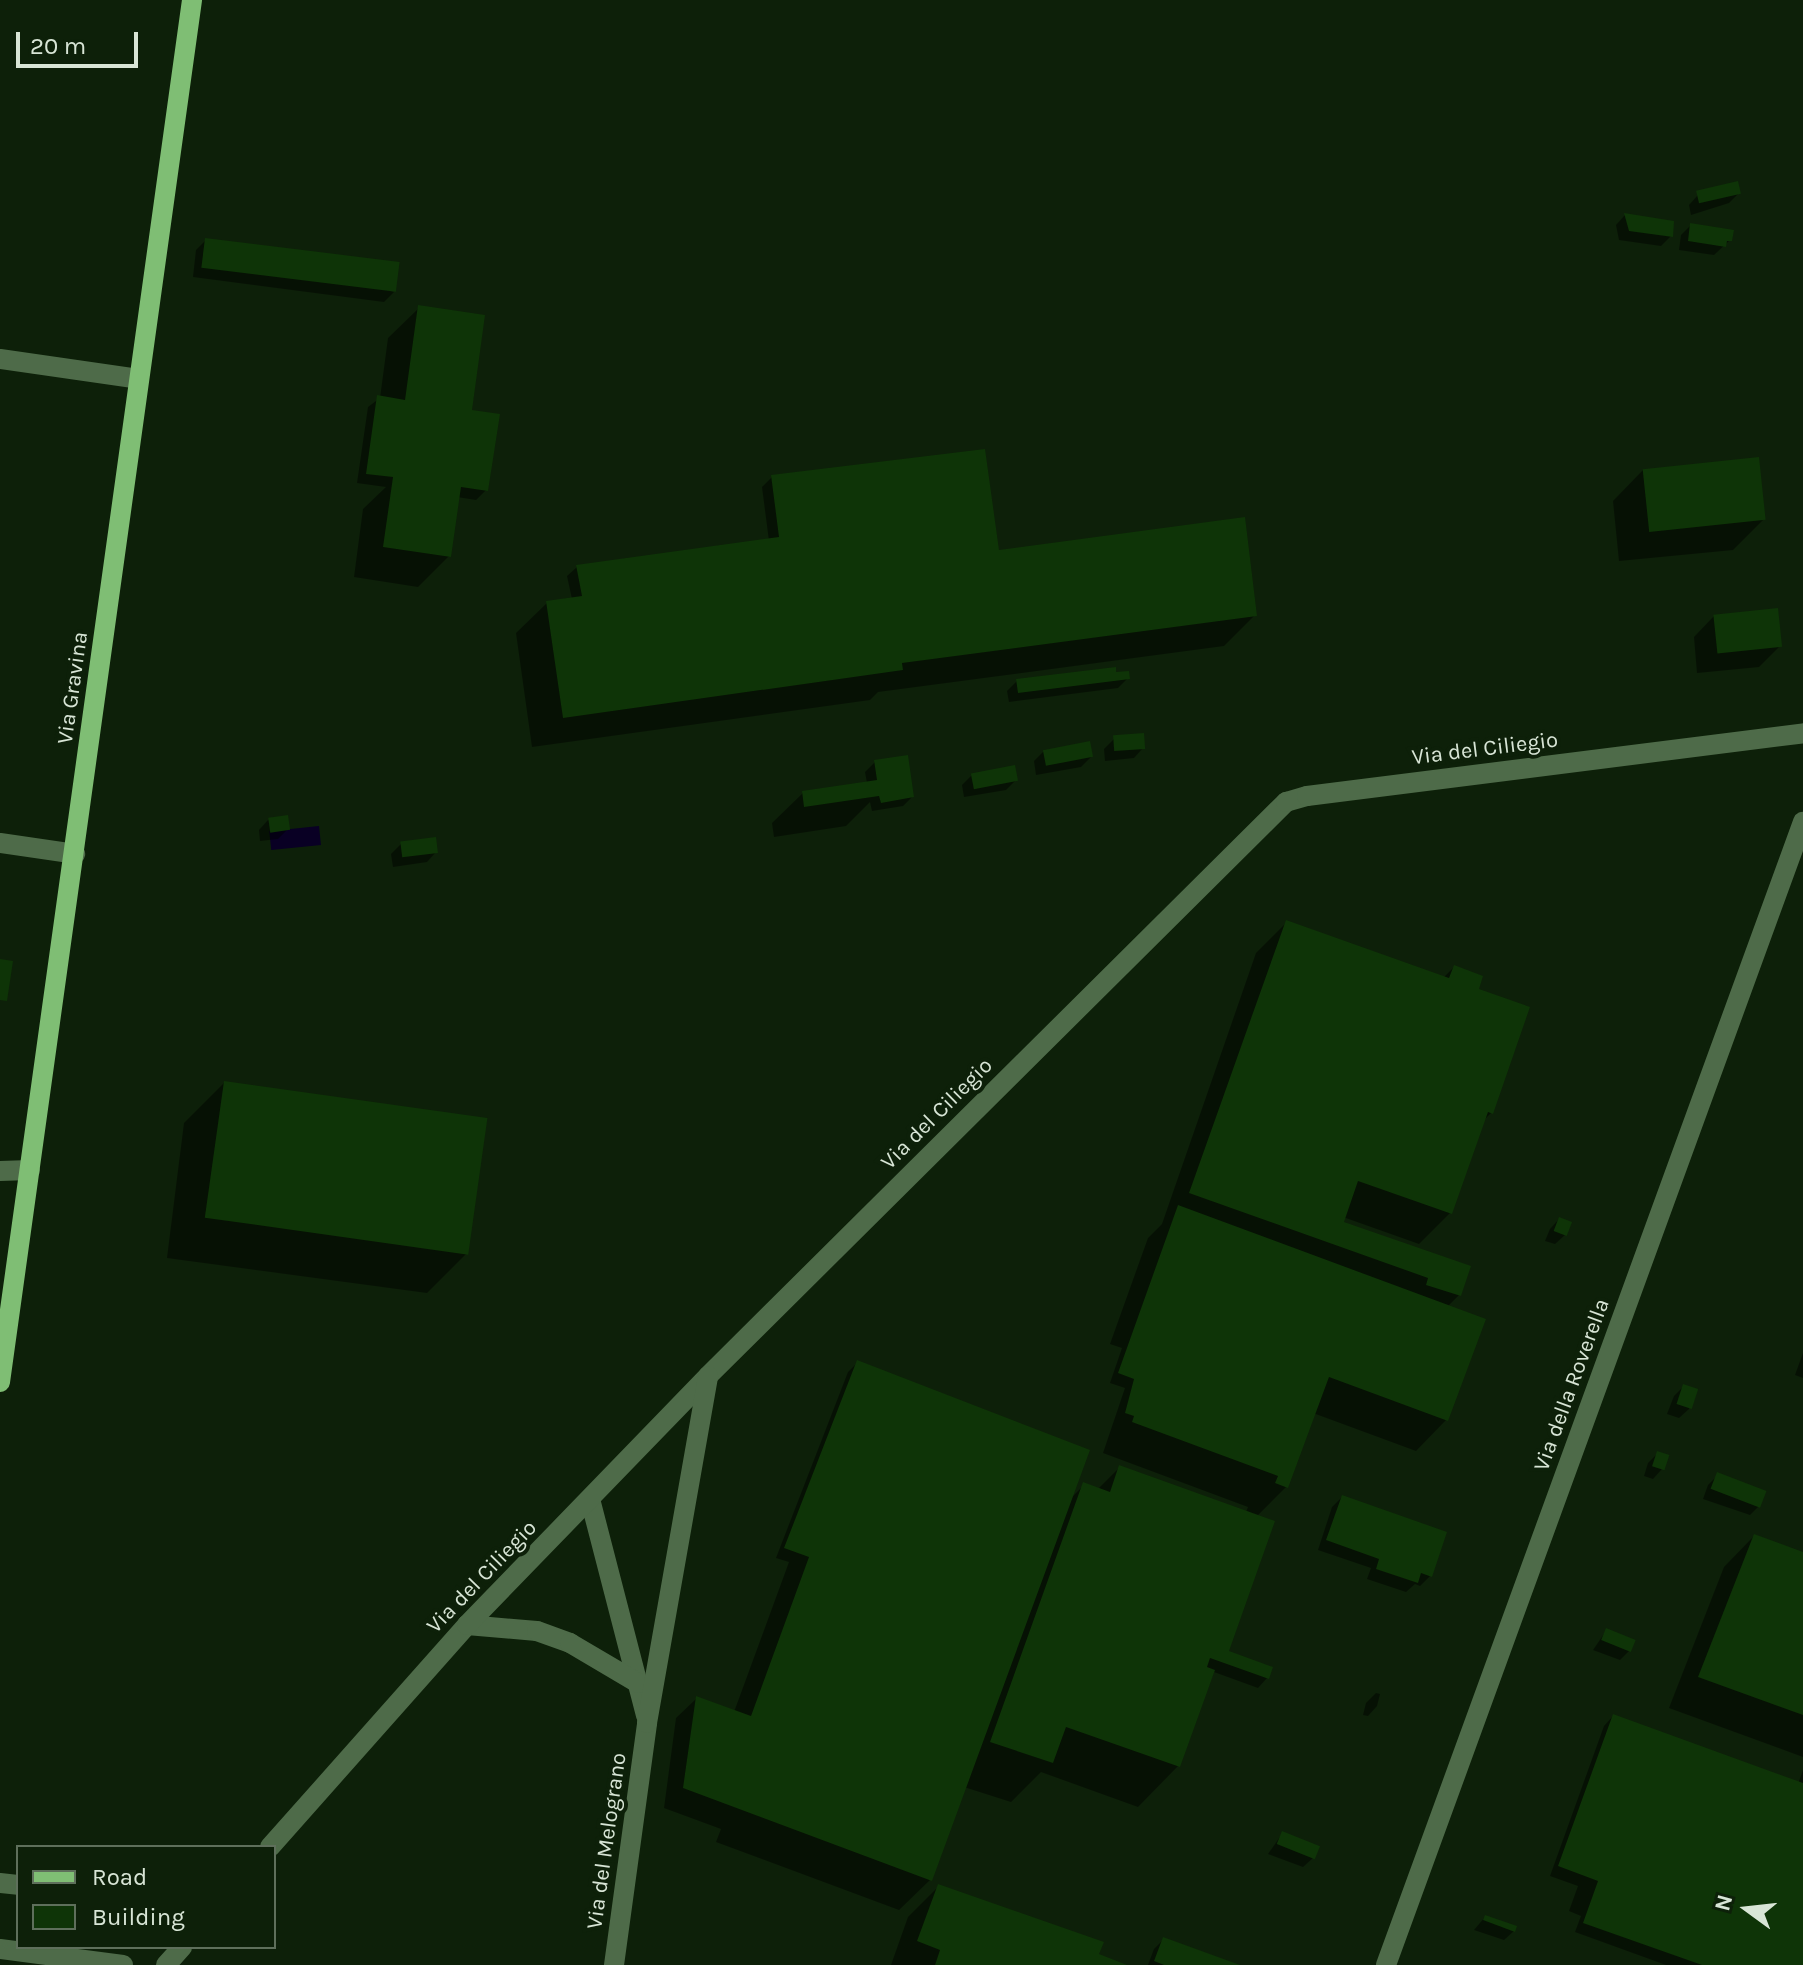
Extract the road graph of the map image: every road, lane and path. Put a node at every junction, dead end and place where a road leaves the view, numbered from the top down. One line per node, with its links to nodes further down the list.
1 (192, 0): 3 (main road, Via Gravina)
2 (0, 359): 3 (street)
3 (139, 379): 7 (main road, Via Gravina)
4 (1803, 733): 10 (street, Via del Ciliegio)
5 (1803, 822): 22 (street, Via della Roverella)
6 (0, 843): 7 (street)
7 (75, 854): 8 (main road, Via Gravina)
8 (30, 1170): 9 (street); 11 (main road, Via Gravina)
9 (0, 1171)
10 (708, 1376): 12 (street, Via del Ciliegio); 15 (street, Via del Melograno)
11 (0, 1382)
12 (590, 1499): 13 (street, Via del Ciliegio); 14 (street)
13 (467, 1625): 14 (street); 16 (street, Via del Ciliegio)
14 (638, 1683): 15 (street)
15 (647, 1723): 21 (street, Via del Melograno)
16 (272, 1845)
17 (0, 1949): 19 (street)
18 (180, 1949): 20 (street)
19 (123, 1965)
20 (166, 1965)
21 (614, 1965)
22 (1386, 1965)

